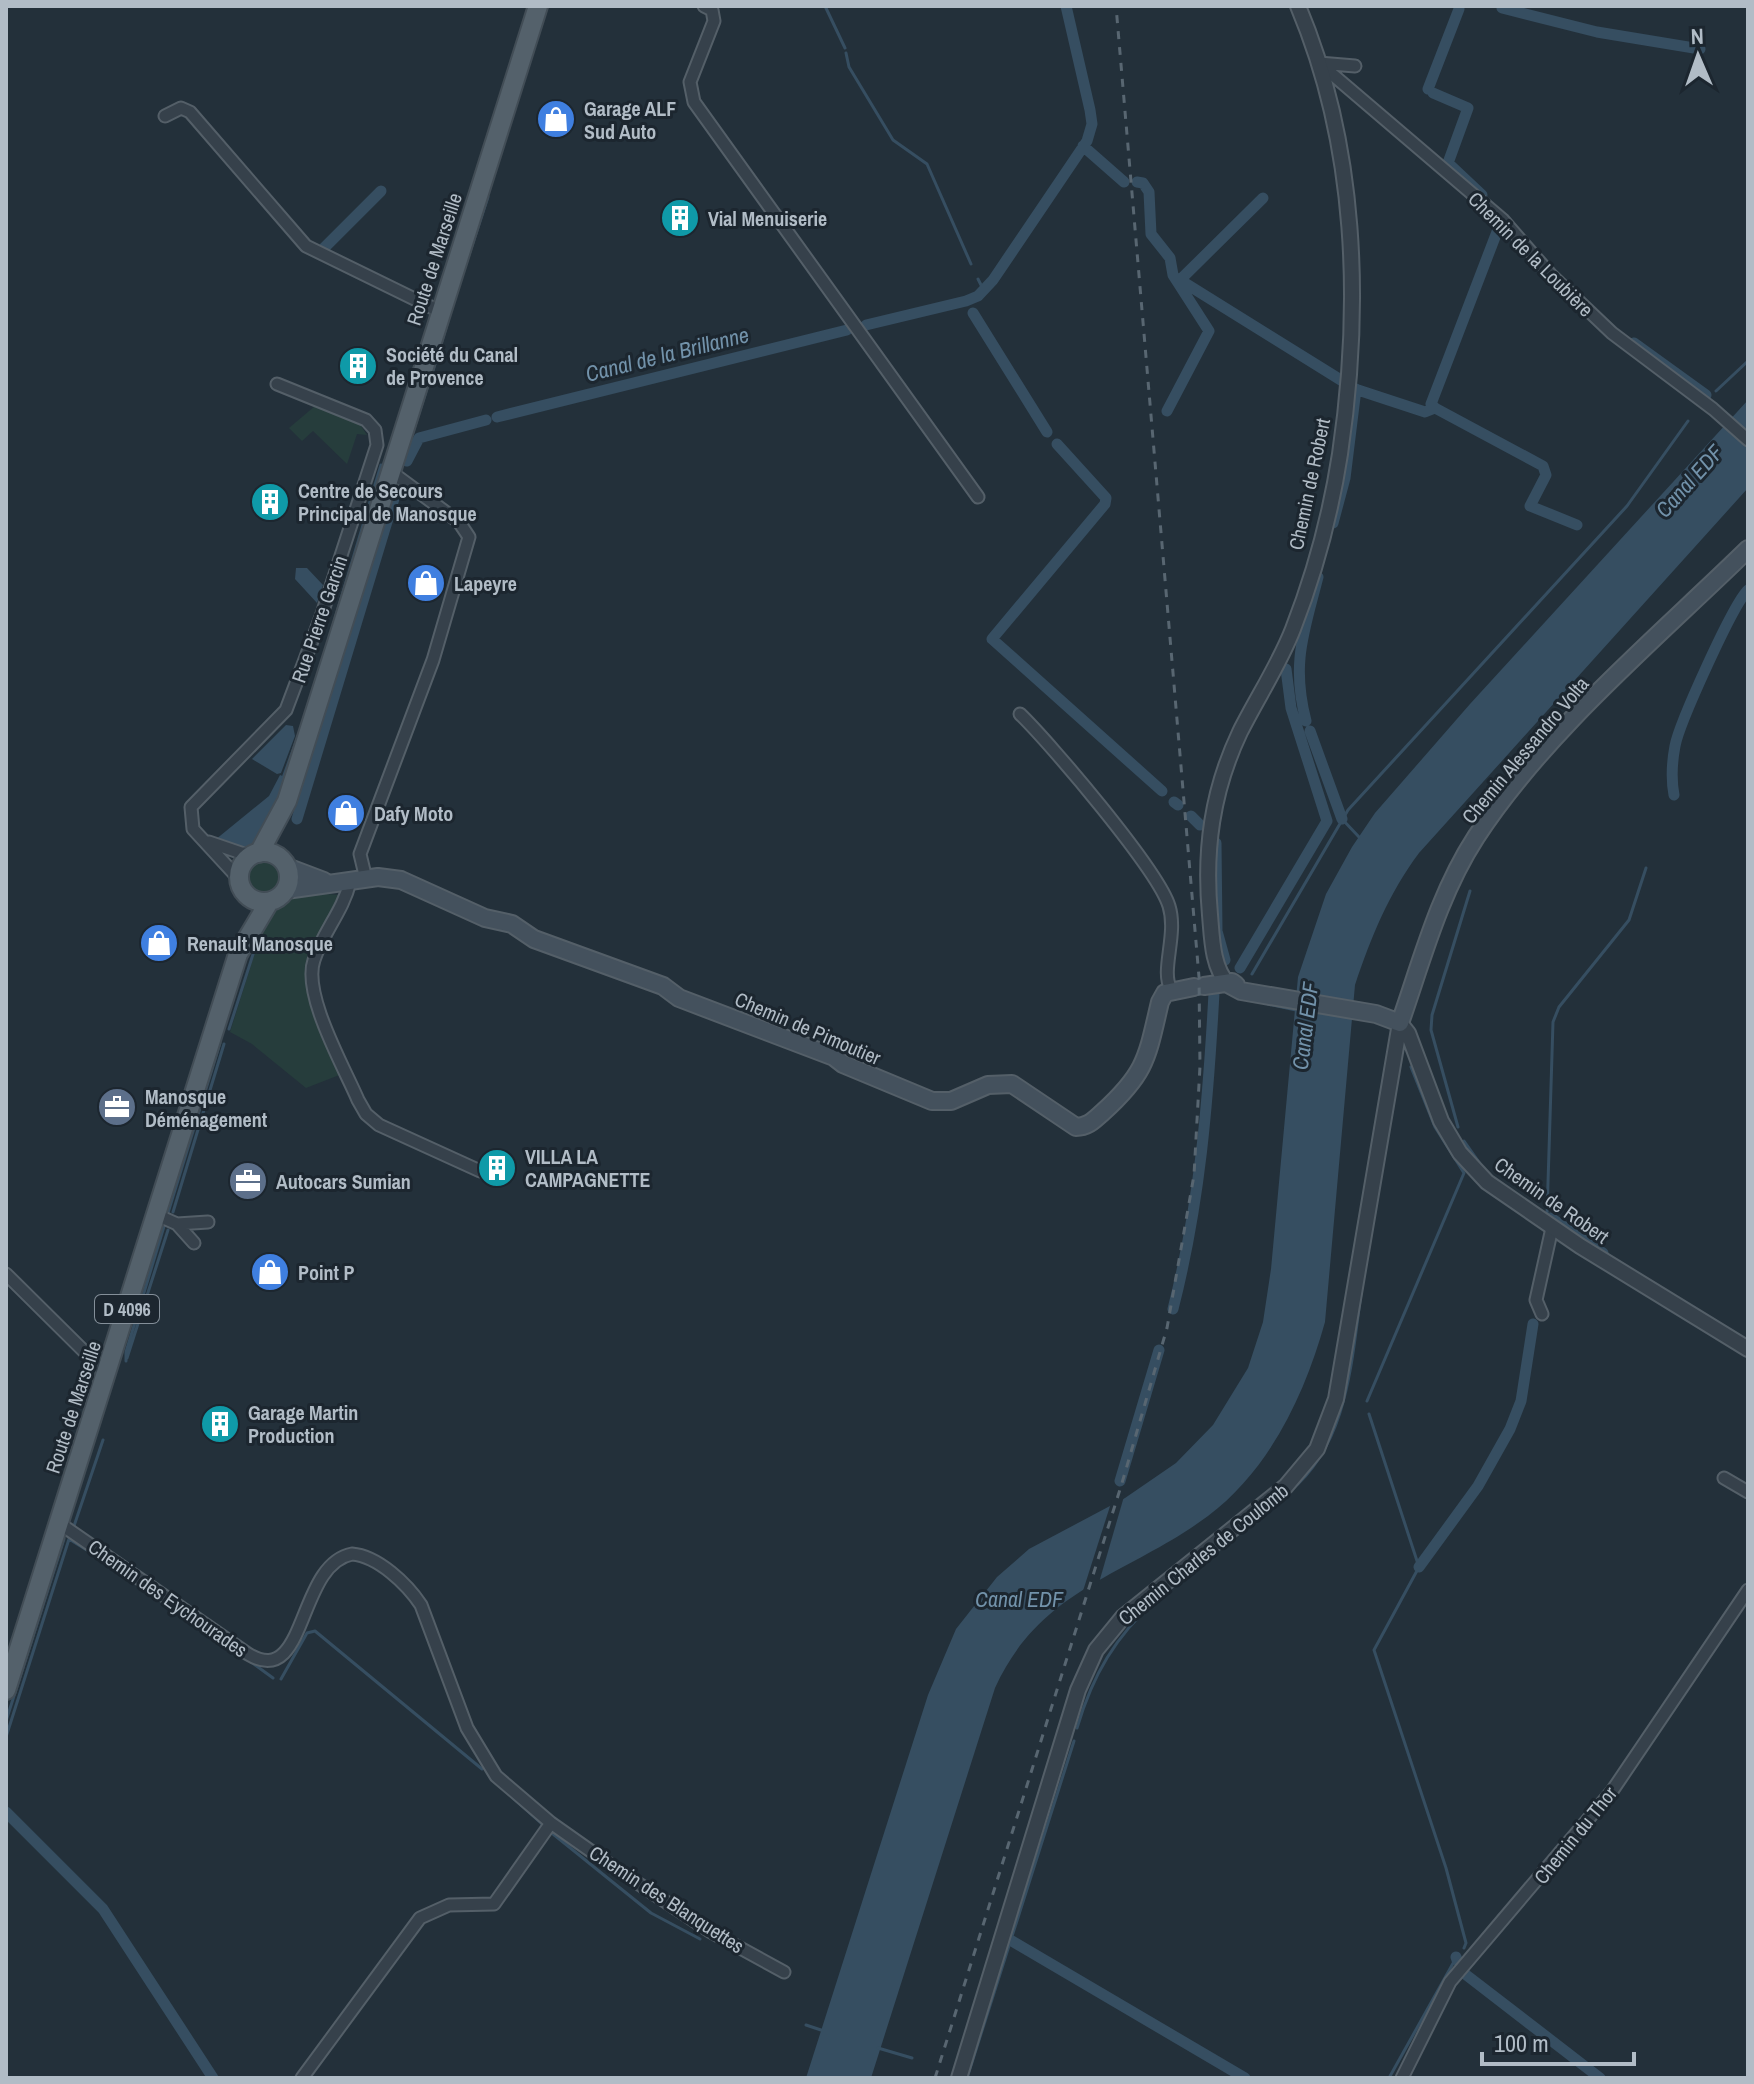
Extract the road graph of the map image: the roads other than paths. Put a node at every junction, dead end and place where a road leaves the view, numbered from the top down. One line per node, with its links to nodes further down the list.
1 (538, 6): 7 (main road, Route de Marseille)
2 (704, 6): 11 (street)
3 (1299, 6): 4 (street, Chemin de Robert)
4 (1319, 63): 5 (street); 9 (street, Chemin de la Loubière); 23 (street, Chemin de Robert)
5 (1355, 66)
6 (165, 116): 7 (street)
7 (441, 312): 10 (main road, Route de Marseille)
8 (277, 384): 15 (street, Rue Pierre Garcin)
9 (1748, 440)
10 (390, 471): 14 (main road, Route de Marseille); 18 (street)
11 (978, 497)
12 (1748, 549): 25 (main road, Chemin Alessandro Volta)
13 (1020, 714): 24 (street)
14 (287, 801): 16 (main road, Route de Marseille); 17 (main road, Route de Marseille)
15 (195, 832): 16 (street); 19 (street)
16 (255, 854): 17 (main road); 19 (main road)
17 (284, 863): 18 (main road, Chemin de Pimoutier); 20 (main road)
18 (350, 881): 20 (main road, Chemin de Pimoutier); 24 (main road, Chemin de Pimoutier); 28 (street)
19 (241, 885): 21 (main road); 22 (main road, Route de Marseille / D 4096)
20 (286, 890): 21 (main road)
21 (269, 902): 22 (main road, Route de Marseille / D 4096)
22 (238, 954): 29 (main road, Route de Marseille / D 4096)
23 (1228, 979): 24 (main road); 25 (main road)
24 (1171, 989)
25 (1400, 1023): 26 (street, Chemin de Robert); 27 (street, Chemin Charles de Coulomb)
26 (1416, 1055): 27 (street); 32 (street, Chemin de Robert)
27 (1390, 1066): 46 (street, Chemin Charles de Coulomb)
28 (480, 1171)
29 (157, 1215): 31 (street); 37 (main road, Route de Marseille / D 4096)
30 (208, 1222): 31 (street)
31 (177, 1224): 33 (street)
32 (1552, 1228): 35 (street); 36 (street, Chemin de Robert)
33 (194, 1243)
34 (6, 1274): 37 (street)
35 (1542, 1314)
36 (1748, 1349)
37 (106, 1373): 40 (main road, Route de Marseille / D 4096)
38 (1724, 1478): 39 (street)
39 (1748, 1492)
40 (59, 1523): 42 (main road, Route de Marseille / D 4096); 43 (street, Chemin des Eychourades)
41 (1748, 1590): 47 (street, Chemin du Thor)
42 (6, 1690)
43 (551, 1823): 44 (street, Chemin des Blanquettes); 45 (street)
44 (784, 1972)
45 (302, 2078)
46 (959, 2078)
47 (1402, 2078)

